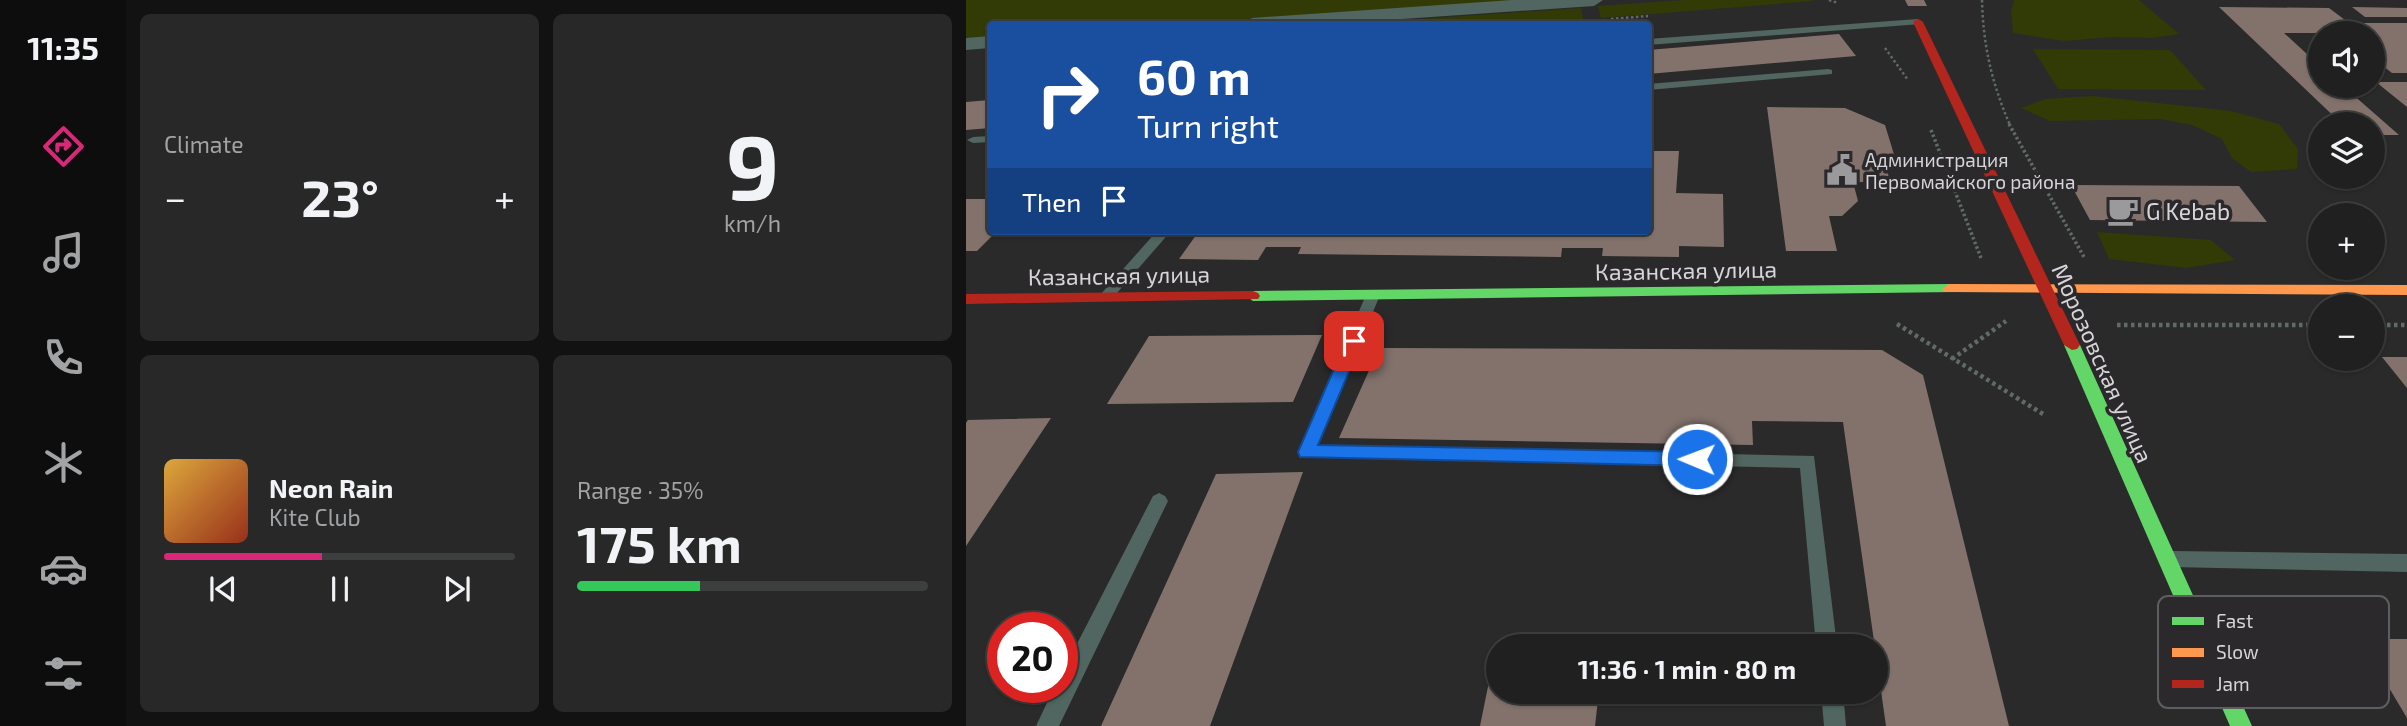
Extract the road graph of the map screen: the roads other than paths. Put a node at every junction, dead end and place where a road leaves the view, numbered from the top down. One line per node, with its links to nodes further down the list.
1 (1594, 0): 2 (street)
2 (1295, 21)
3 (1918, 22): 5 (lane); 12 (street, Морозовская улица)
4 (987, 42): 6 (street)
5 (1652, 42)
6 (966, 44)
7 (1828, 72): 8 (lane)
8 (1652, 88)
9 (987, 139): 10 (lane)
10 (973, 140)
11 (1160, 235): 15 (lane)
12 (2047, 290): 13 (street, Казанская улица); 14 (street, Казанская улица); 18 (street, Морозовская улица)
13 (2407, 290)
14 (1373, 295): 15 (street, Казанская улица); 21 (lane)
15 (1105, 298): 16 (street, Казанская улица)
16 (966, 299)
17 (1159, 501): 24 (lane)
18 (2166, 559): 19 (lane); 20 (street, Морозовская улица)
19 (2407, 563)
20 (2183, 596)
21 (1826, 634)
22 (1833, 704): 25 (lane)
23 (2233, 708): 26 (street, Морозовская улица)
24 (1047, 726)
25 (1835, 726)
26 (2241, 726)

